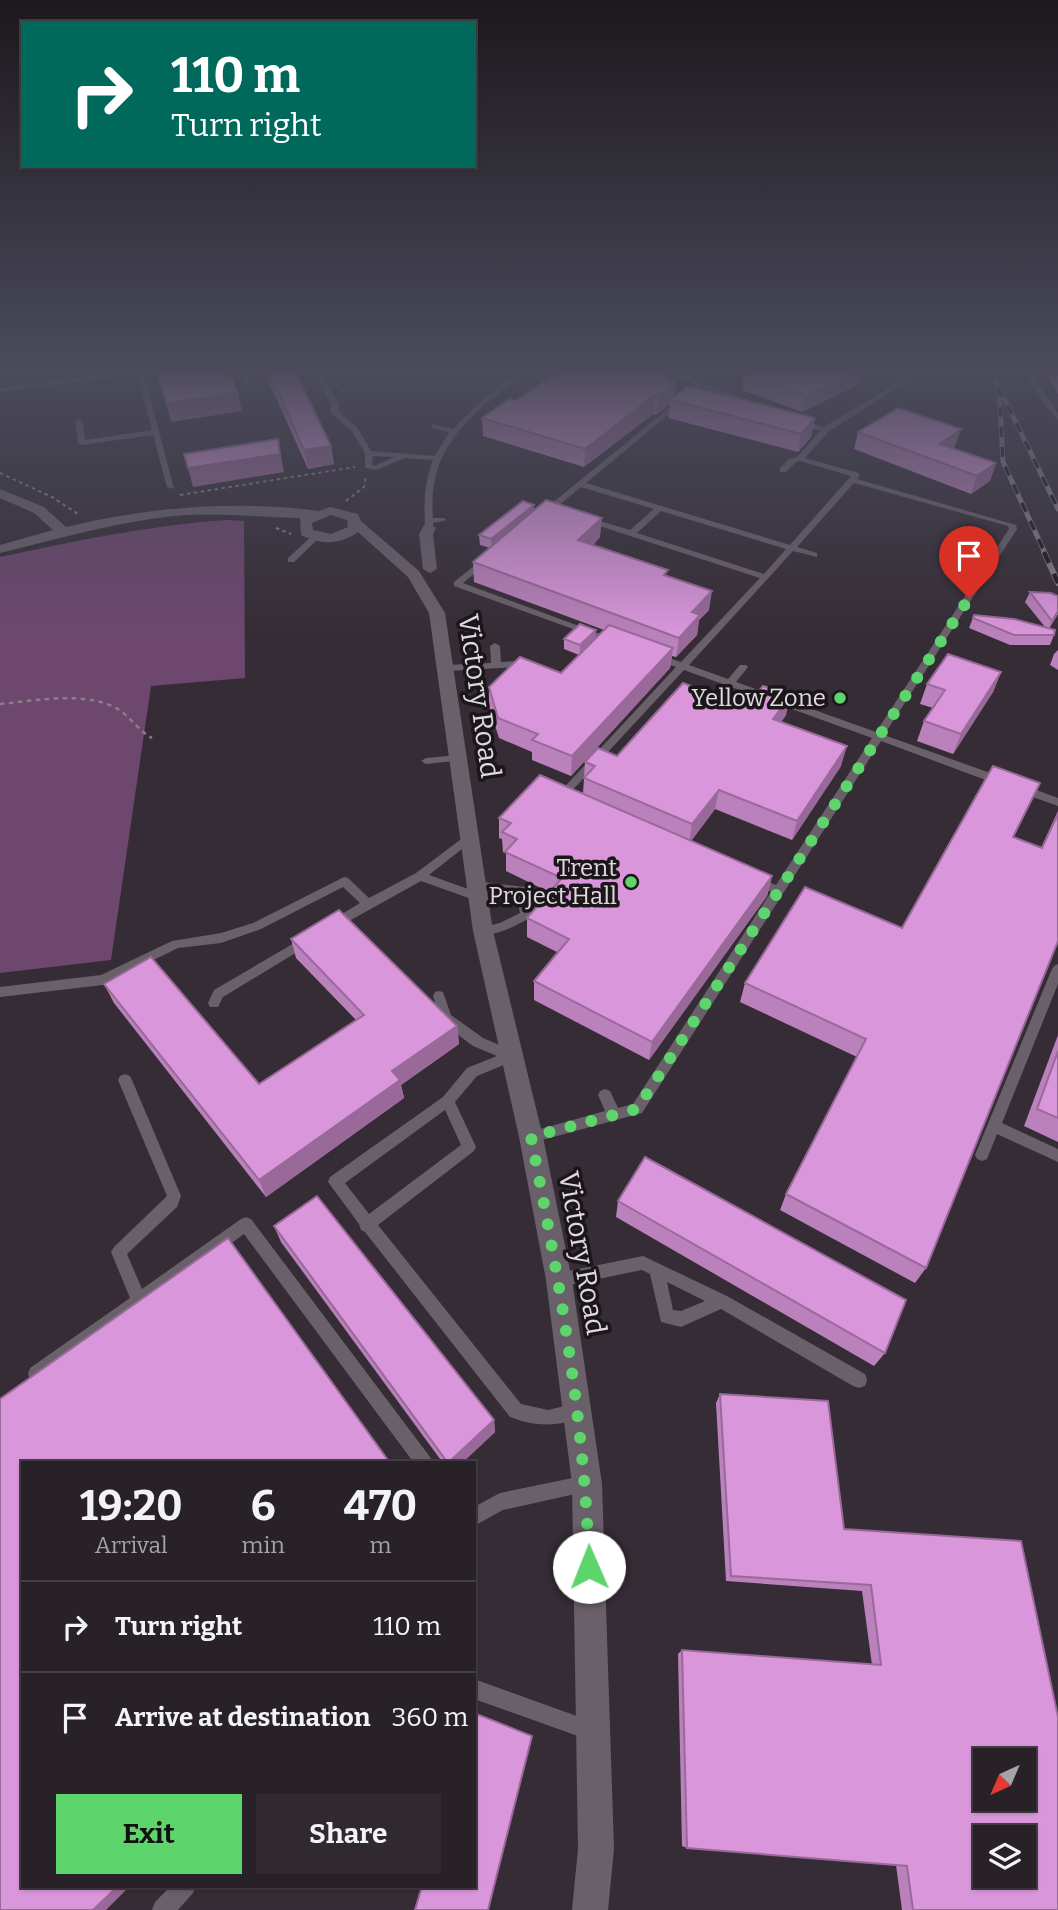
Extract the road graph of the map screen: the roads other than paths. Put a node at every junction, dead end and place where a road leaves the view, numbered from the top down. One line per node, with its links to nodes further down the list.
1 (163, 458): 11 (lane)
2 (383, 458): 7 (lane)
3 (398, 458): 7 (lane)
4 (436, 458): 22 (lane)
5 (612, 458): 10 (lane)
6 (800, 459): 8 (lane); 9 (lane)
7 (365, 460)
8 (783, 470)
9 (852, 480): 27 (lane); 46 (lane)
10 (581, 484): 13 (lane); 14 (lane)
11 (171, 487)
12 (0, 493): 23 (street)
13 (551, 508): 15 (lane); 19 (lane)
14 (660, 508): 25 (lane); 27 (lane)
15 (562, 512)
16 (264, 513): 17 (street); 23 (street); 24 (street)
17 (316, 514): 21 (street); 24 (street)
18 (574, 515): 25 (lane)
19 (541, 516)
20 (443, 520): 22 (lane)
21 (356, 524): 26 (street); 29 (street, Victory Road)
22 (428, 524): 33 (street)
23 (62, 531): 28 (street)
24 (310, 533): 26 (street, Victory Road); 32 (lane)
25 (631, 534): 34 (lane)
26 (337, 537): 29 (street, Victory Road)
27 (792, 548): 31 (lane); 34 (lane)
28 (0, 549)
29 (386, 550): 43 (street, Victory Road)
30 (499, 550): 35 (lane)
31 (814, 555)
32 (291, 560)
33 (430, 569)
34 (766, 577): 41 (lane)
35 (606, 638): 36 (lane); 38 (lane)
36 (619, 643)
37 (495, 646): 40 (lane)
38 (596, 648)
39 (644, 652): 41 (lane)
40 (496, 665): 43 (lane); 44 (lane)
41 (682, 665): 45 (lane); 49 (lane)
42 (743, 667): 45 (lane)
43 (446, 668): 47 (street, Victory Road)
44 (543, 673)
45 (730, 683): 46 (lane)
46 (880, 737): 50 (lane); 55 (lane)
47 (458, 758): 48 (lane); 51 (street, Victory Road)
48 (426, 761)
49 (575, 801)
50 (1058, 802)
51 (468, 838): 53 (lane); 54 (street, Victory Road)
52 (741, 874): 55 (lane)
53 (420, 876): 54 (lane); 56 (lane)
54 (476, 891): 57 (street, Victory Road); 57 (lane)
55 (779, 891): 66 (lane)
56 (368, 904): 59 (lane); 61 (lane)
57 (483, 931): 62 (street, Victory Road)
58 (1058, 969): 67 (lane)
59 (0, 992)
60 (439, 996): 62 (lane)
61 (214, 1003)
62 (511, 1056): 65 (lane); 68 (street, Victory Road)
63 (125, 1080): 74 (lane)
64 (605, 1095): 66 (lane)
65 (448, 1101): 71 (lane); 71 (lane)
66 (614, 1115): 68 (lane)
67 (994, 1126): 69 (lane); 70 (lane)
68 (531, 1137): 73 (street, Victory Road)
69 (982, 1155)
70 (1058, 1156)
71 (366, 1225): 78 (lane)
72 (656, 1269): 73 (lane); 75 (lane); 75 (lane)
73 (559, 1280): 78 (street, Victory Road)
74 (139, 1301): 77 (lane); 79 (lane)
75 (722, 1301): 76 (lane)
76 (859, 1380)
77 (21, 1384)
78 (577, 1411): 80 (street, Victory Road)
79 (423, 1461)
80 (587, 1484): 81 (lane); 83 (street, Victory Road)
81 (476, 1516)
82 (476, 1690): 83 (lane)
83 (593, 1732): 86 (street, Victory Road)
84 (184, 1888): 85 (lane)
85 (163, 1910)
86 (590, 1910)

